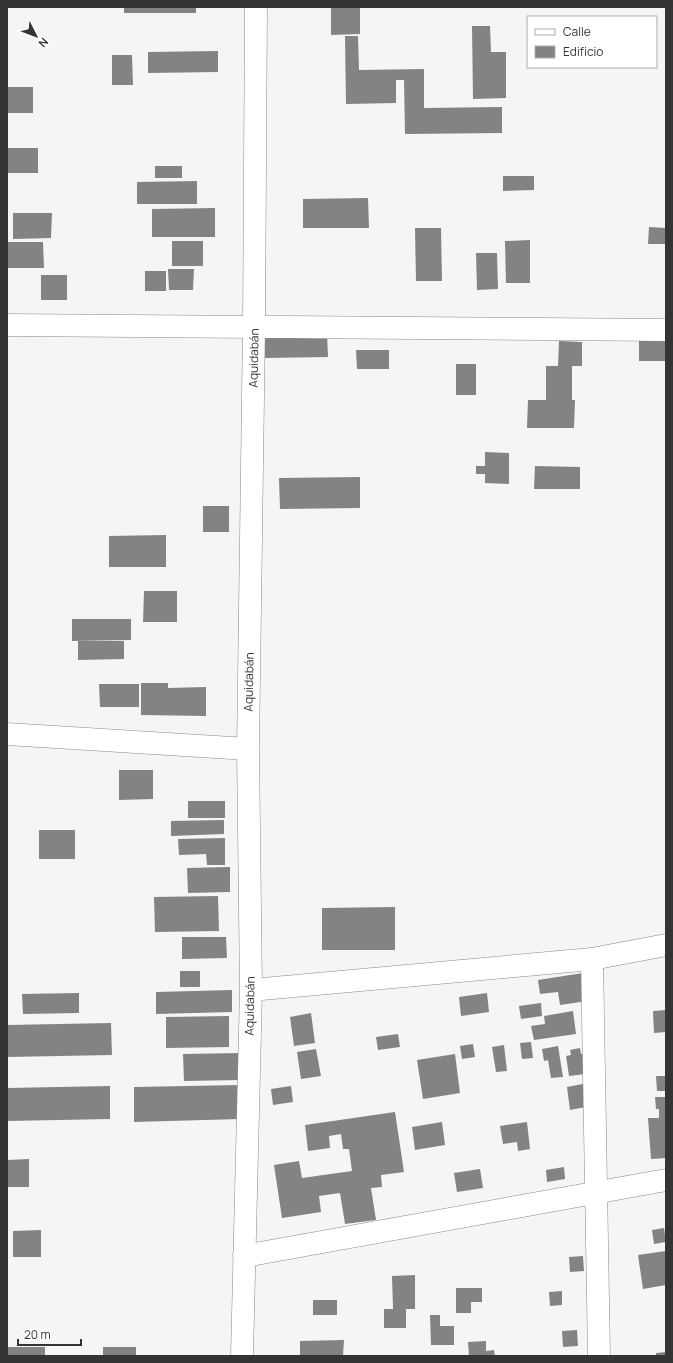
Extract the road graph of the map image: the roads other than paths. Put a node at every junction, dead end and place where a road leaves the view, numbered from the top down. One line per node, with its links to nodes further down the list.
1 (256, 7): 3 (street, Aquidabán)
2 (7, 325): 3 (street)
3 (254, 327): 4 (street); 6 (street, Aquidabán)
4 (666, 330)
5 (7, 734): 6 (street)
6 (248, 749): 9 (street, Aquidabán)
7 (666, 945): 8 (street)
8 (592, 959): 9 (street); 11 (street)
9 (251, 990): 12 (street, Aquidabán)
10 (666, 1180): 11 (street)
11 (596, 1193): 12 (street); 14 (street)
12 (244, 1256): 13 (street, Aquidabán)
13 (242, 1356)
14 (599, 1356)

